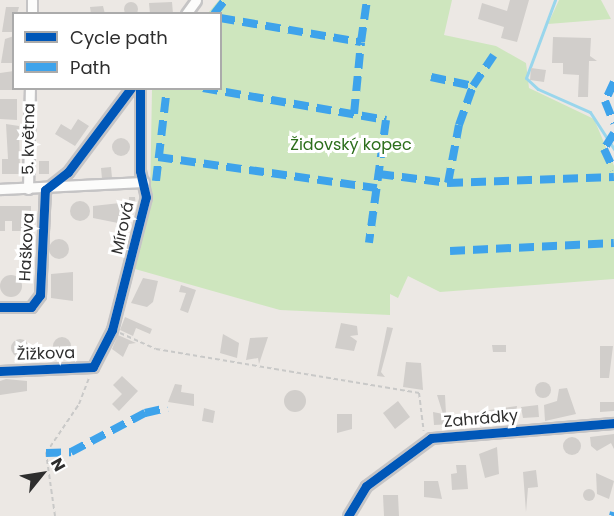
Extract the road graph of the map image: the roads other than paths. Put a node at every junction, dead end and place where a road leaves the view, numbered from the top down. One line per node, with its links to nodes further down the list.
1 (30, 90): 6 (street, 5. května)
2 (130, 90): 7 (street)
3 (140, 90): 4 (street, Mírová)
4 (144, 182): 7 (street); 9 (street, Mírová)
5 (0, 189): 6 (street)
6 (28, 189): 7 (street)
7 (45, 190): 8 (street, Haškova)
8 (0, 308)
9 (93, 367): 10 (street, Žižkova)
10 (0, 371)
11 (614, 423): 12 (street, Zahrádky)
12 (348, 516)

